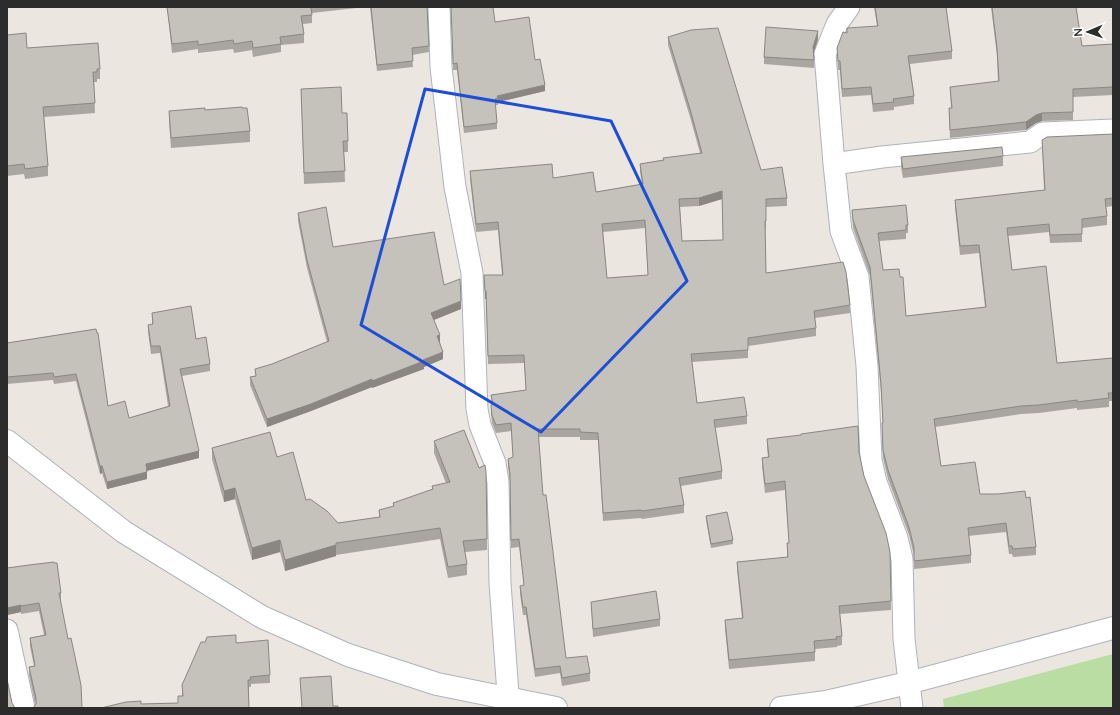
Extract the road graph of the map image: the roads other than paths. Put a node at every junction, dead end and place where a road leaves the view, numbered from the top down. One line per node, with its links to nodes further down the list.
1 (439, 7): 9 (street)
2 (849, 7): 4 (street)
3 (1113, 130): 4 (street)
4 (834, 164): 8 (street)
5 (7, 440): 9 (street)
6 (1113, 628): 8 (street)
7 (7, 630): 10 (street)
8 (908, 683): 12 (street); 13 (street)
9 (508, 703): 11 (street)
10 (24, 708)
11 (556, 708)
12 (781, 708)
13 (912, 708)

